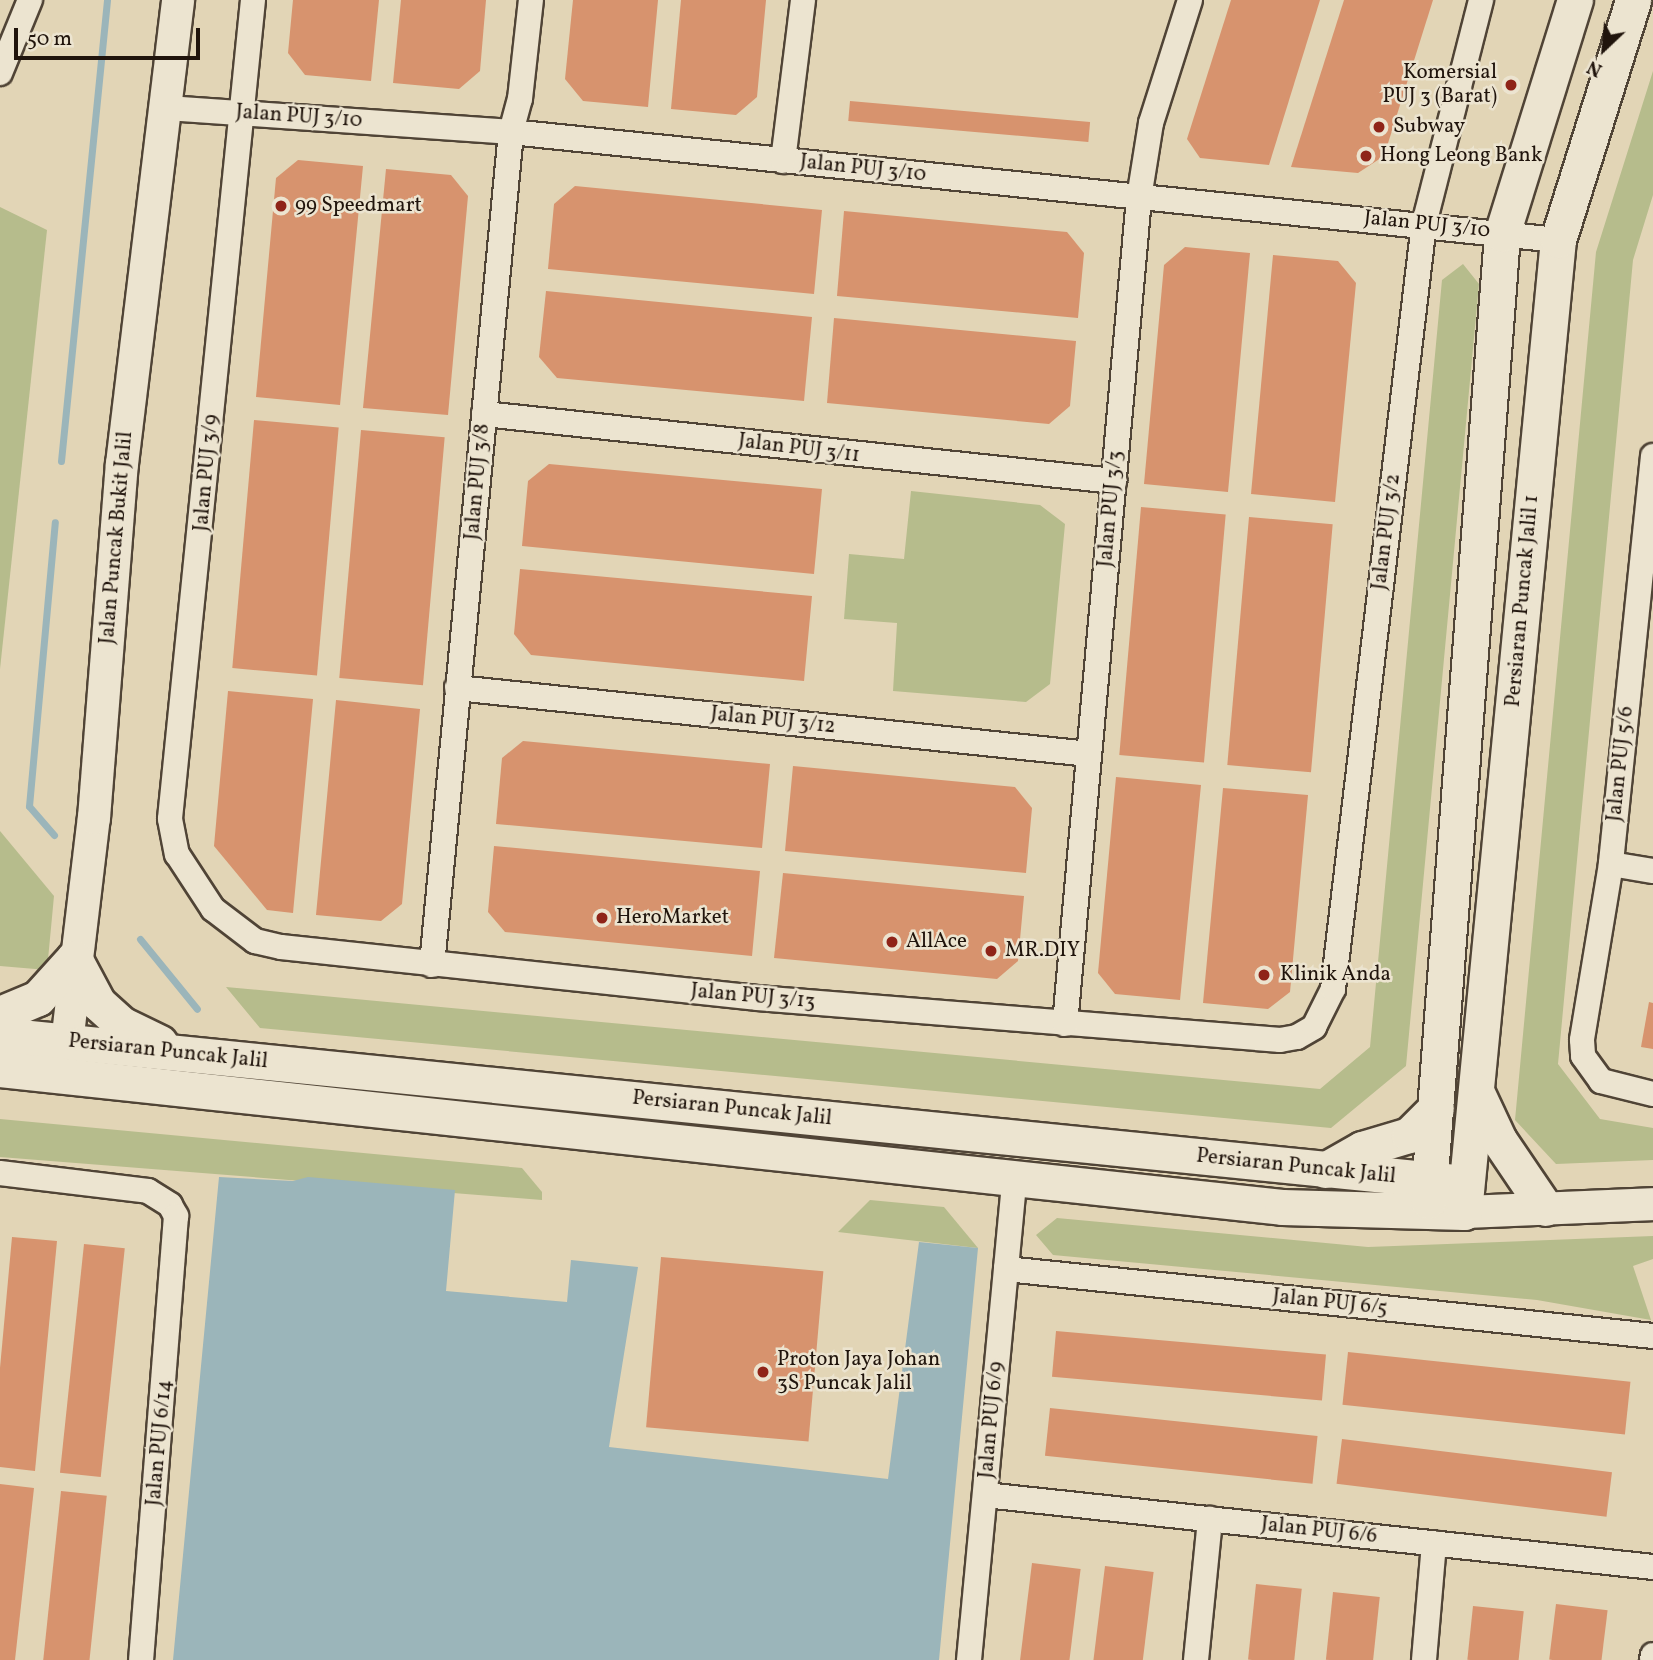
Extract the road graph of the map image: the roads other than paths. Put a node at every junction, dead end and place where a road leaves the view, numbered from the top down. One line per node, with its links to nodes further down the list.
1 (30, 0): 10 (street)
2 (178, 0): 12 (street, Jalan Puncak Bukit Jalil)
3 (253, 0): 13 (street, Jalan PUJ 3/9)
4 (531, 0): 14 (street, Jalan PUJ 3/8)
5 (803, 0): 15 (street)
6 (1190, 0): 16 (street, Jalan PUJ 3/3)
7 (1481, 0): 17 (street, Jalan PUJ 3/2)
8 (1575, 0): 18 (main road)
9 (1633, 0): 19 (main road, Persiaran Puncak Jalil 1)
10 (6, 47): 11 (street)
11 (0, 74)
12 (168, 108): 13 (street, Jalan PUJ 3/10); 28 (street, Jalan Puncak Bukit Jalil)
13 (243, 113): 14 (street, Jalan PUJ 3/10); 27 (street, Jalan PUJ 3/9)
14 (511, 132): 15 (street, Jalan PUJ 3/10); 20 (street, Jalan PUJ 3/8)
15 (783, 161): 16 (street, Jalan PUJ 3/10)
16 (1139, 198): 17 (street, Jalan PUJ 3/10); 22 (street, Jalan PUJ 3/3)
17 (1424, 224): 18 (street, Jalan PUJ 3/10); 33 (street, Jalan PUJ 3/2)
18 (1502, 234): 19 (street, Jalan PUJ 3/10); 40 (main road)
19 (1558, 240): 38 (main road, Persiaran Puncak Jalil 1)
20 (484, 414): 22 (street, Jalan PUJ 3/11); 23 (street, Jalan PUJ 3/8)
21 (1653, 456): 25 (street, Jalan PUJ 5/6)
22 (1114, 481): 24 (street, Jalan PUJ 3/3)
23 (457, 688): 24 (street, Jalan PUJ 3/12); 29 (street, Jalan PUJ 3/8)
24 (1089, 754): 31 (street, Jalan PUJ 3/3)
25 (1611, 864): 26 (street); 39 (street, Jalan PUJ 5/6)
26 (1653, 871)
27 (233, 926): 29 (street, Jalan PUJ 3/13)
28 (74, 958): 30 (main road); 34 (street, Jalan Puncak Bukit Jalil); 35 (main road)
29 (432, 964): 31 (street, Jalan PUJ 3/13)
30 (0, 1014)
31 (1065, 1024): 33 (street, Jalan PUJ 3/13)
32 (0, 1035): 34 (main road, Persiaran Puncak Jalil)
33 (1280, 1040)
34 (66, 1041): 35 (main road, Persiaran Puncak Jalil); 37 (street, Jalan Puncak Bukit Jalil)
35 (179, 1053): 41 (main road, Persiaran Puncak Jalil)
36 (0, 1069): 37 (main road, Persiaran Puncak Jalil)
37 (63, 1076): 43 (main road, Persiaran Puncak Jalil)
38 (1476, 1091): 45 (main road, Persiaran Puncak Jalil 1); 47 (main road)
39 (1653, 1094)
40 (1436, 1108): 41 (main road); 44 (main road)
41 (1325, 1170): 44 (main road, Persiaran Puncak Jalil)
42 (0, 1173): 54 (street, Jalan PUJ 6/14)
43 (1014, 1180): 44 (main road, Persiaran Puncak Jalil); 48 (street, Jalan PUJ 6/9)
44 (1428, 1196): 45 (main road, Persiaran Puncak Jalil)
45 (1464, 1198): 47 (street)
46 (1653, 1204): 47 (street)
47 (1541, 1208)
48 (1006, 1269): 49 (street, Jalan PUJ 6/5); 50 (street, Jalan PUJ 6/9)
49 (1653, 1336)
50 (985, 1495): 51 (street, Jalan PUJ 6/6); 55 (street, Jalan PUJ 6/9)
51 (1210, 1519): 52 (street, Jalan PUJ 6/6); 56 (street)
52 (1434, 1543): 53 (street, Jalan PUJ 6/6); 57 (street)
53 (1653, 1567)
54 (141, 1660)
55 (968, 1660)
56 (1196, 1660)
57 (1424, 1660)

